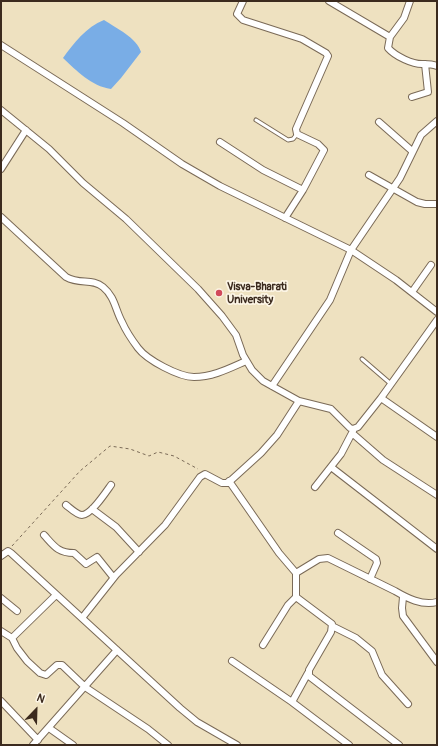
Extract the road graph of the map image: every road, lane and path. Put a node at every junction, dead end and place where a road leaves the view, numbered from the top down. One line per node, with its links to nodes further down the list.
1 (244, 1): 14 (street)
2 (329, 1): 4 (street)
3 (410, 1): 4 (street)
4 (390, 37): 6 (street)
5 (1, 45): 23 (street)
6 (425, 64): 7 (street); 8 (street)
7 (437, 66)
8 (412, 97)
9 (1, 110): 13 (street)
10 (256, 120): 14 (lane)
11 (437, 121): 16 (street)
12 (379, 122): 16 (street)
13 (26, 130): 17 (street); 30 (street)
14 (297, 134): 20 (street)
15 (220, 142): 20 (street)
16 (412, 151): 19 (street)
17 (1, 169)
18 (369, 176): 19 (street)
19 (393, 188): 21 (street); 24 (street)
20 (303, 190): 23 (street)
21 (437, 204)
22 (1, 218): 30 (street)
23 (285, 218): 24 (street)
24 (352, 250): 26 (street); 32 (street)
25 (431, 265): 26 (street)
26 (412, 292): 27 (street)
27 (437, 312)
28 (437, 320): 31 (street)
29 (362, 359): 31 (lane)
30 (246, 360): 32 (street)
31 (391, 384): 33 (street)
32 (272, 386): 34 (street)
33 (380, 398): 35 (street); 36 (street)
34 (299, 401): 35 (street); 39 (street)
35 (353, 431): 37 (street); 42 (street)
36 (437, 437)
37 (331, 467): 41 (street); 47 (street)
38 (205, 474): 39 (street); 48 (path); 49 (street)
39 (230, 481): 51 (street)
40 (111, 486): 44 (street)
41 (315, 487)
42 (437, 494)
43 (66, 505): 44 (street)
44 (92, 509): 49 (street)
45 (338, 533): 53 (street)
46 (44, 535): 52 (street)
47 (437, 549)
48 (8, 551): 50 (street); 54 (street)
49 (139, 552): 52 (street)
50 (1, 556)
51 (296, 574): 53 (street); 55 (street)
52 (113, 577): 60 (street)
53 (370, 579): 56 (street)
54 (56, 595): 60 (street); 63 (street)
55 (296, 597): 61 (street); 64 (street)
56 (403, 597): 58 (street); 67 (street)
57 (1, 598): 59 (street)
58 (437, 602)
59 (17, 611)
60 (82, 618): 65 (street)
61 (332, 626): 68 (street); 72 (street)
62 (1, 631): 63 (street)
63 (12, 638): 69 (street)
64 (264, 645)
65 (117, 650): 69 (street); 75 (street)
66 (232, 661): 71 (street)
67 (437, 662)
68 (308, 673): 71 (street); 80 (street)
69 (85, 687): 73 (street); 78 (street)
70 (1, 701): 74 (street)
71 (292, 702): 79 (street)
72 (408, 704)
73 (49, 728): 74 (street); 77 (street)
74 (38, 740): 76 (street)
75 (232, 744)
76 (33, 745)
77 (73, 745)
78 (168, 745)
79 (349, 745)
80 (399, 745)

